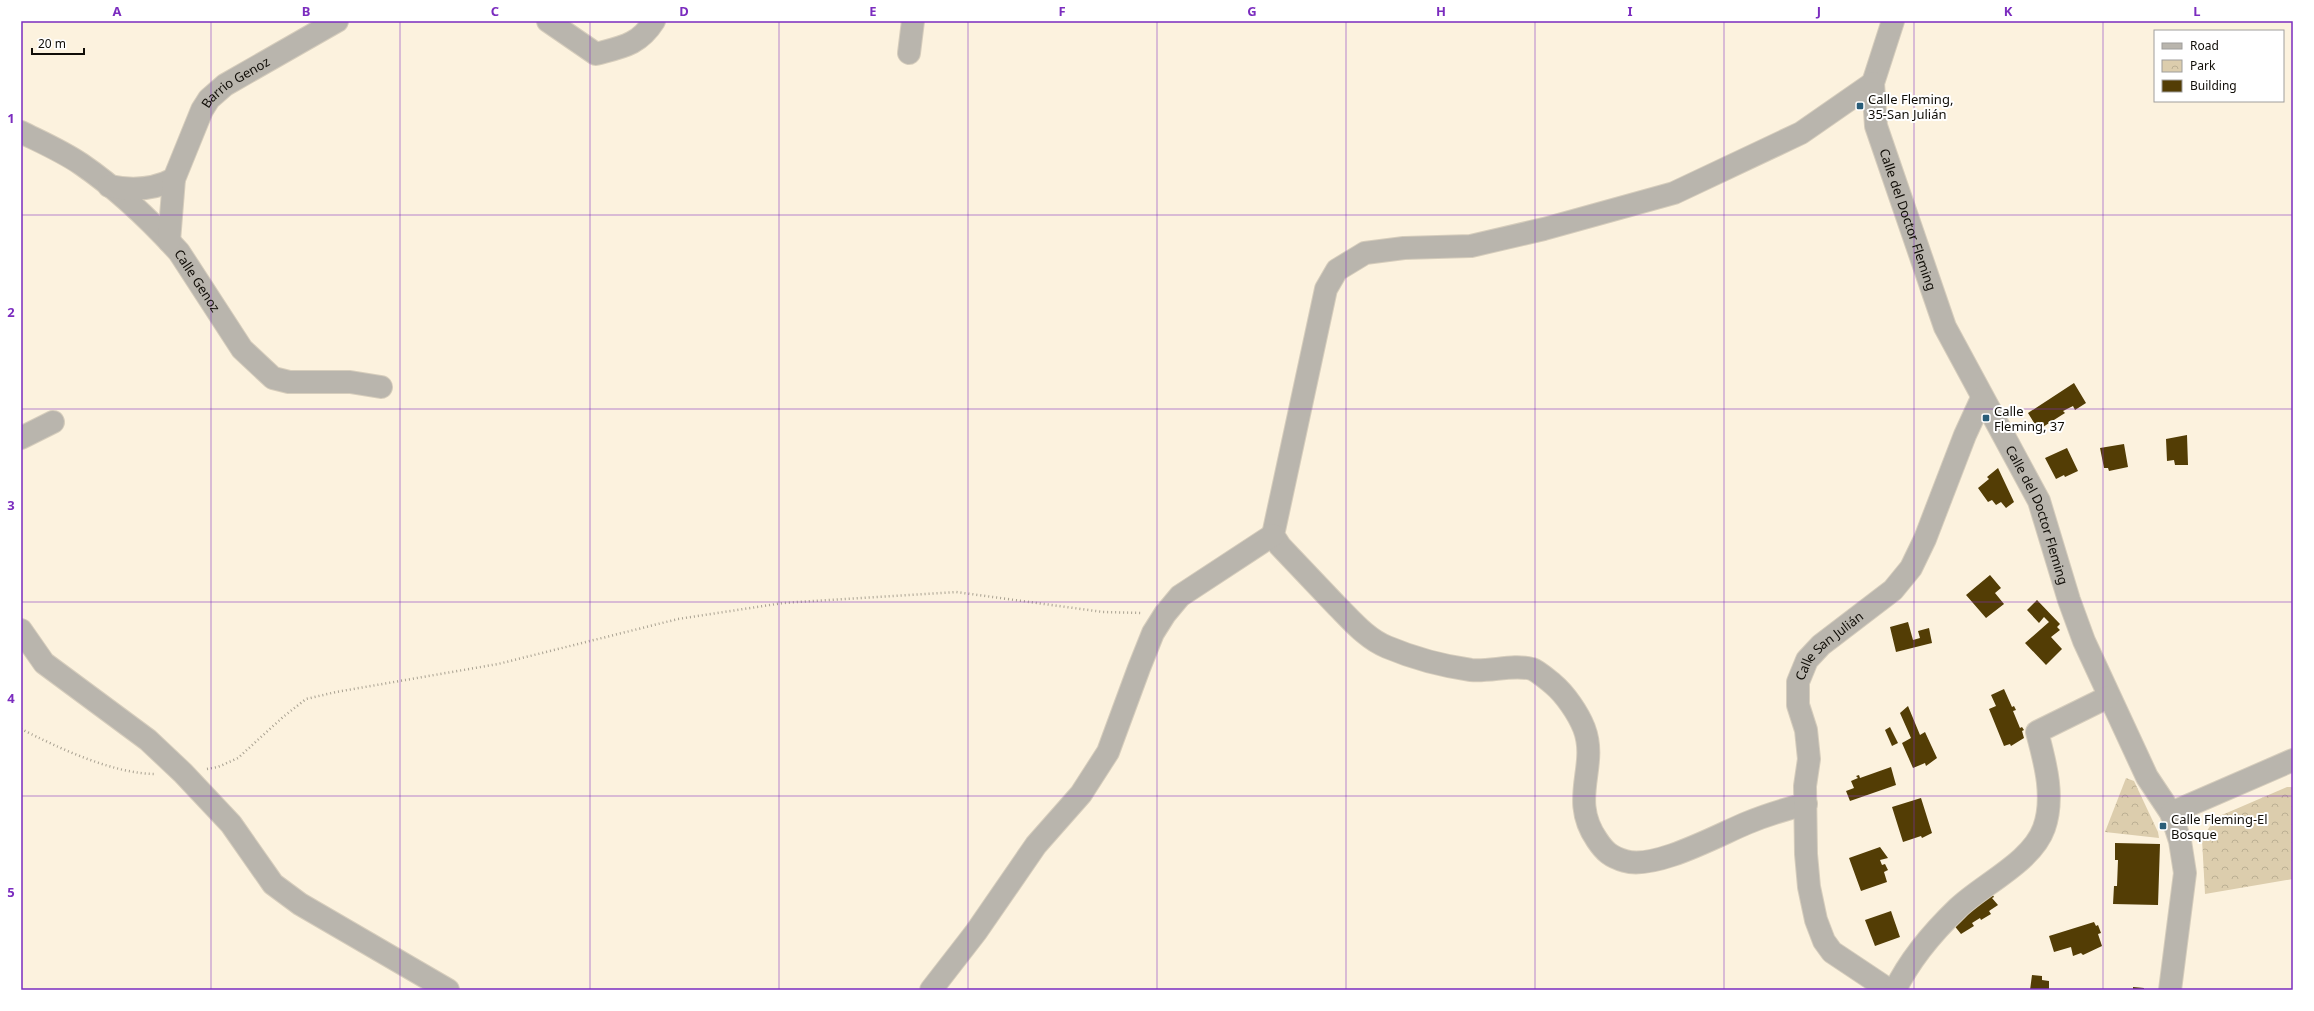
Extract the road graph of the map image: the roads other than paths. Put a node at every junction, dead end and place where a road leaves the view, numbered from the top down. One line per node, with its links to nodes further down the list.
1 (337, 21): 6 (street, Barrio Genoz)
2 (548, 21): 3 (street)
3 (654, 21)
4 (913, 21): 7 (street)
5 (1893, 21): 8 (street, Calle del Doctor Fleming)
6 (302, 30): 10 (street, Barrio Genoz)
7 (909, 53)
8 (1873, 83): 14 (street, Calle del Doctor Fleming); 17 (street)
9 (21, 132): 11 (street, Calle Genoz)
10 (174, 179): 11 (street); 12 (street, Barrio Genoz)
11 (109, 186): 12 (street, Calle Genoz)
12 (170, 241): 13 (street, Calle Genoz)
13 (381, 387)
14 (1982, 398): 19 (street, Calle del Doctor Fleming); 21 (street, Calle San Julián)
15 (53, 422): 16 (street)
16 (21, 438)
17 (1273, 535): 21 (street); 24 (street)
18 (21, 630): 23 (street)
19 (2108, 697): 22 (street, Calle del Doctor Fleming); 26 (street)
20 (2293, 760): 22 (street)
21 (1806, 804): 25 (street, Calle San Julián)
22 (2171, 813): 27 (street, Calle del Doctor Fleming)
23 (448, 990)
24 (931, 990)
25 (1889, 990)
26 (1895, 990)
27 (2170, 990)

